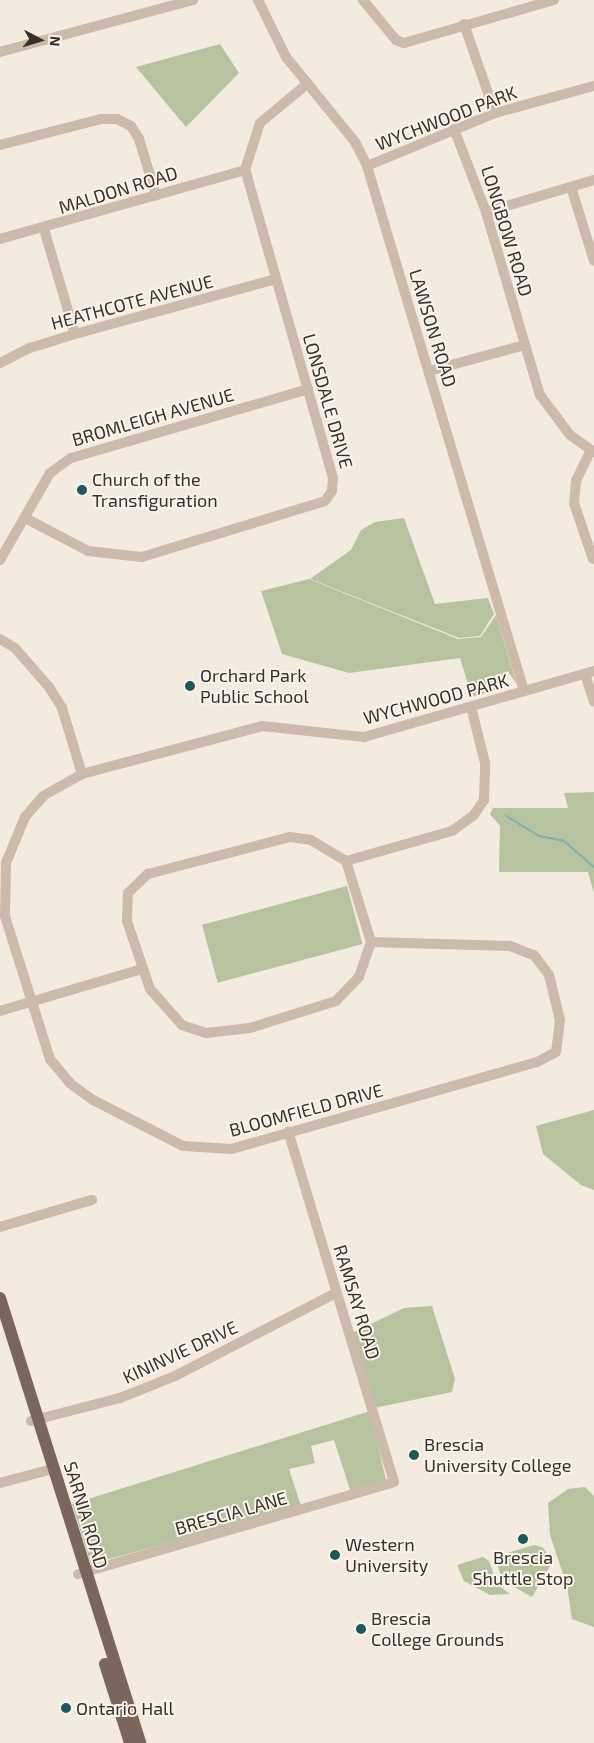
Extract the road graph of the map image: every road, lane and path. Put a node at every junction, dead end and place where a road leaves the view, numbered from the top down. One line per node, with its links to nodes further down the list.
1 (193, 0): 6 (street)
2 (258, 0): 7 (street, LAWSON ROAD)
3 (363, 0): 5 (street)
4 (554, 0): 5 (street)
5 (464, 24): 9 (street)
6 (0, 52)
7 (308, 84): 12 (street, LAWSON ROAD); 13 (street)
8 (594, 86): 9 (street, WYCHWOOD PARK)
9 (495, 113): 10 (street, WYCHWOOD PARK)
10 (454, 129): 12 (street, WYCHWOOD PARK); 17 (street, LONGBOW ROAD)
11 (0, 146): 16 (street)
12 (368, 166): 25 (street, LAWSON ROAD)
13 (245, 170): 16 (street, MALDON ROAD); 21 (street, LONSDALE DRIVE)
14 (594, 180): 15 (street)
15 (571, 187): 17 (street); 20 (street)
16 (156, 195): 18 (street, MALDON ROAD)
17 (486, 212): 23 (street, LONGBOW ROAD)
18 (44, 229): 19 (street, MALDON ROAD); 22 (street)
19 (0, 239)
20 (594, 261)
21 (276, 279): 22 (street, HEATHCOTE AVENUE); 26 (street, LONSDALE DRIVE)
22 (75, 334): 24 (street, HEATHCOTE AVENUE)
23 (525, 345): 25 (street); 27 (street, LONGBOW ROAD)
24 (0, 363)
25 (429, 371): 33 (street, LAWSON ROAD)
26 (308, 389): 28 (street, BROMLEIGH AVENUE); 28 (street, LONSDALE DRIVE)
27 (592, 451): 29 (street)
28 (25, 518): 30 (street, BROMLEIGH AVENUE)
29 (593, 559)
30 (0, 560)
31 (0, 639): 36 (street)
32 (589, 673): 33 (street, WYCHWOOD PARK); 34 (street)
33 (524, 691): 35 (street, WYCHWOOD PARK)
34 (594, 702)
35 (471, 707): 36 (street, WYCHWOOD PARK); 37 (street)
36 (82, 774): 40 (street, BLOOMFIELD DRIVE)
37 (346, 861): 38 (street); 39 (street)
38 (371, 942): 39 (street); 42 (street, BLOOMFIELD DRIVE)
39 (142, 969): 40 (street)
40 (32, 1002): 41 (street); 42 (street, BLOOMFIELD DRIVE)
41 (0, 1011)
42 (288, 1132): 45 (street, RAMSAY ROAD)
43 (92, 1200): 44 (street)
44 (0, 1226)
45 (336, 1292): 48 (street, KININVIE DRIVE); 50 (street, RAMSAY ROAD)
46 (0, 1298): 48 (main road, SARNIA ROAD)
47 (0, 1322): 48 (main road, SARNIA ROAD)
48 (34, 1420): 49 (main road, SARNIA ROAD)
49 (49, 1470): 51 (street); 52 (main road, SARNIA ROAD)
50 (394, 1482): 52 (street, BRESCIA LANE)
51 (0, 1483)
52 (81, 1573): 53 (main road, SARNIA ROAD); 54 (main road, SARNIA ROAD)
53 (130, 1743)
54 (140, 1743)

